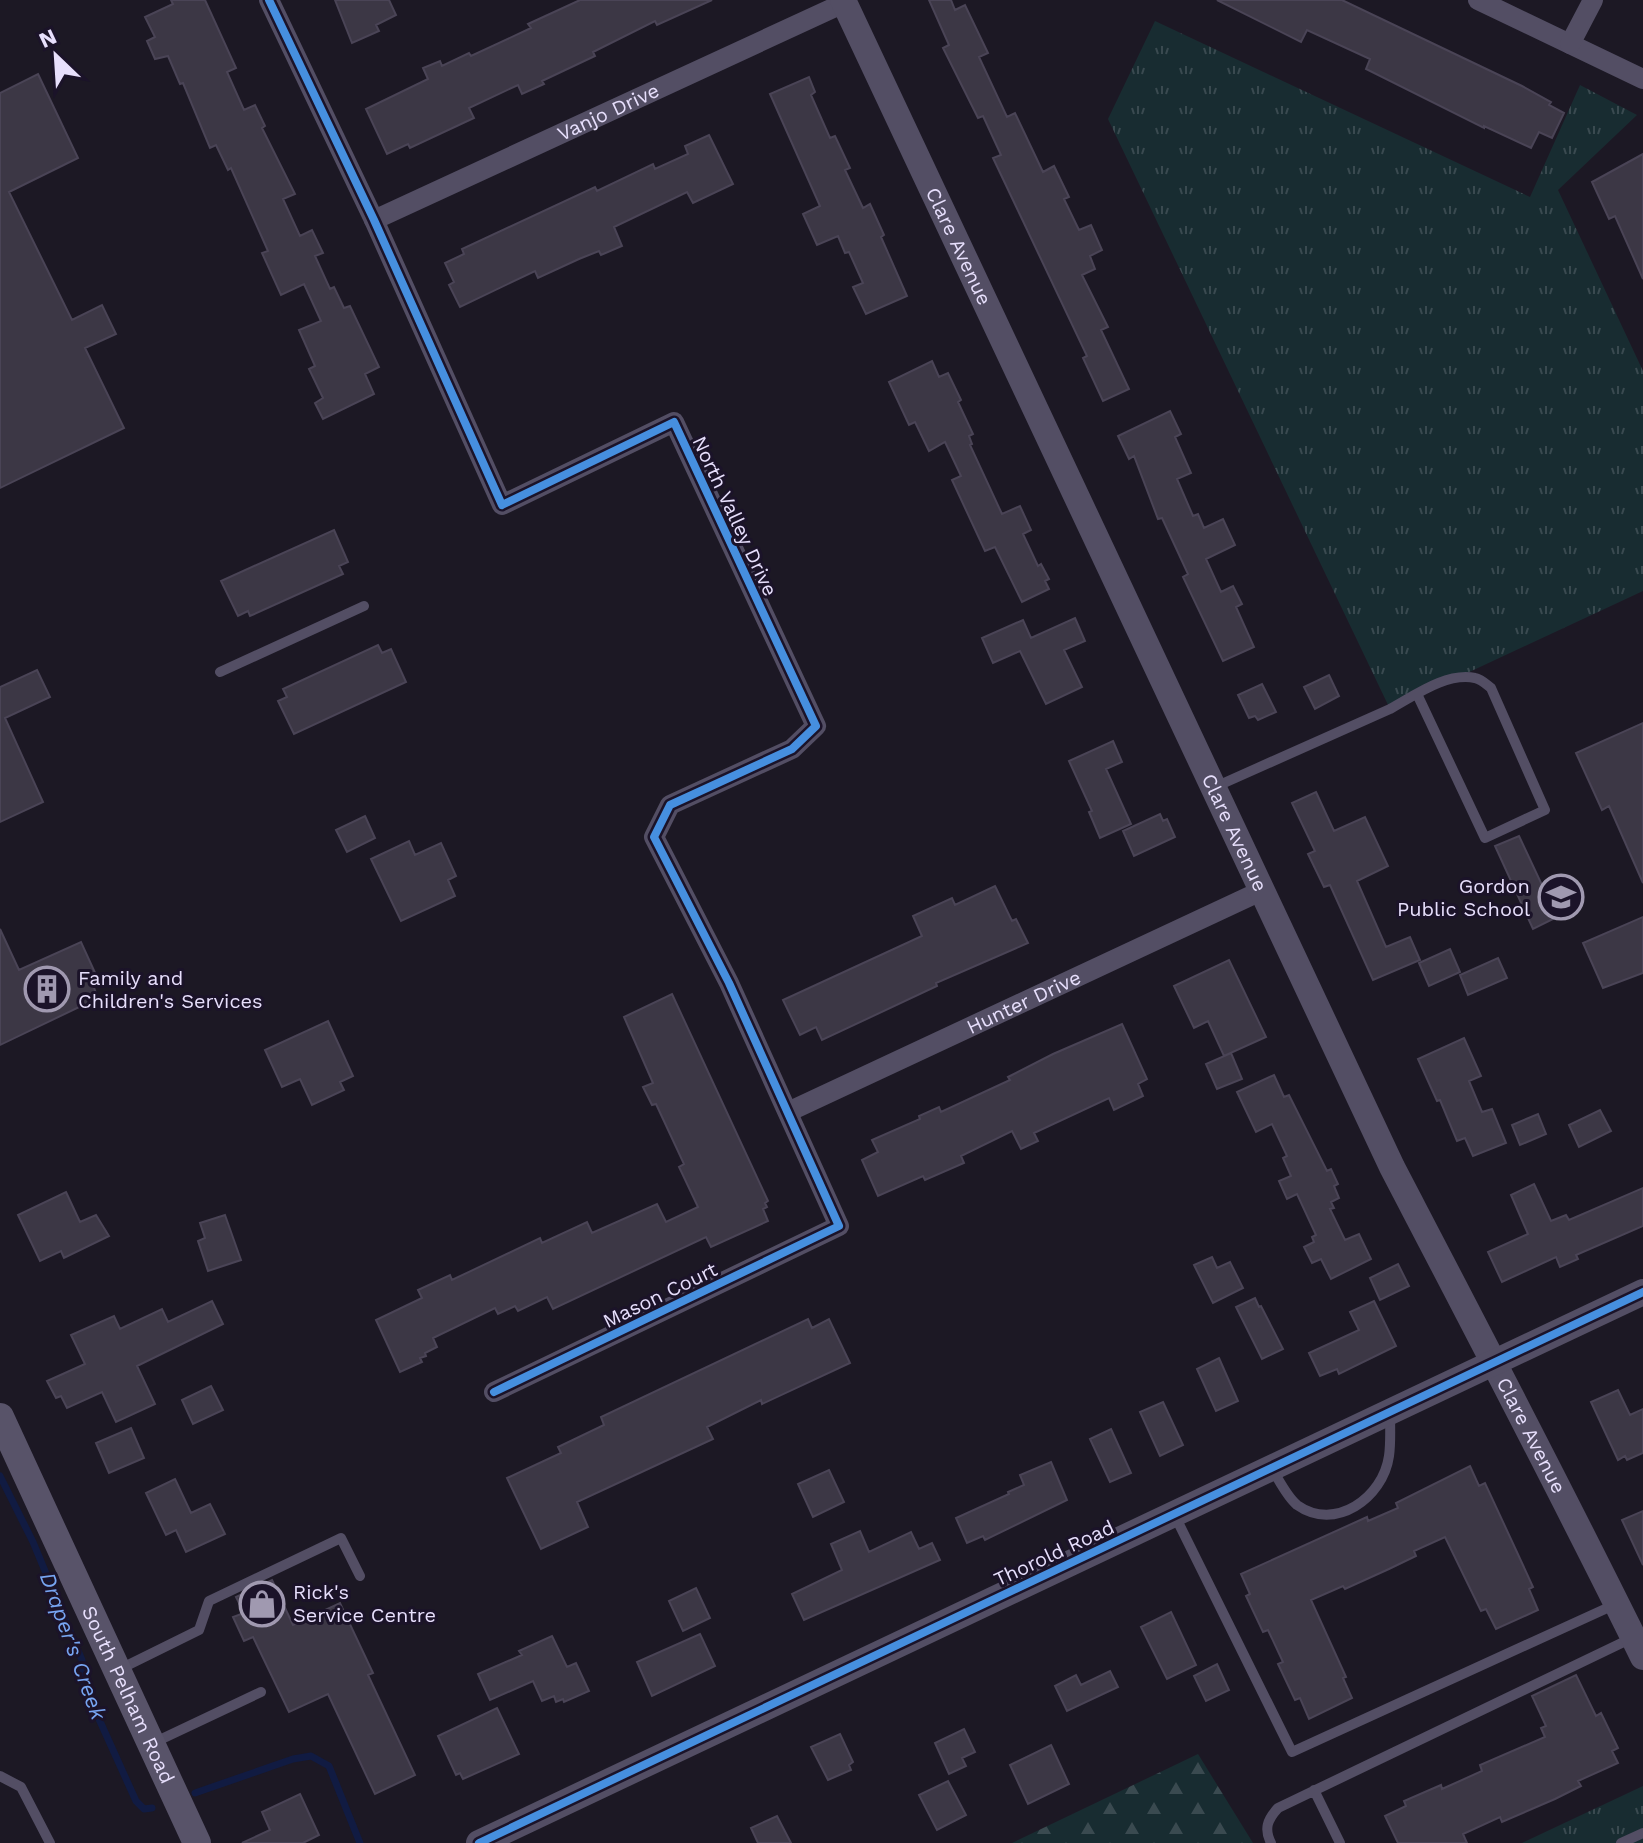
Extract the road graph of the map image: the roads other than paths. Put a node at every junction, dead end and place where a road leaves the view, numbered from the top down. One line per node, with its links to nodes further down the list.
1 (269, 0): 7 (street, North Valley Drive)
2 (1478, 0): 5 (street)
3 (1593, 0): 5 (street)
4 (844, 2): 7 (street, Vanjo Drive); 11 (street, Clare Avenue)
5 (1570, 44): 6 (street)
6 (1643, 79)
7 (374, 220): 13 (street, North Valley Drive)
8 (364, 606): 9 (lane)
9 (220, 672)
10 (1417, 694): 10 (lane); 11 (lane)
11 (1215, 787): 12 (street, Clare Avenue)
12 (1261, 891): 13 (street, Hunter Drive); 16 (street, Clare Avenue)
13 (788, 1112): 14 (street, North Valley Drive)
14 (839, 1226): 17 (street, Mason Court)
15 (1643, 1292): 16 (street, Thorold Road)
16 (1495, 1362): 18 (street, Thorold Road); 23 (street, Clare Avenue)
17 (494, 1392)
18 (1390, 1412): 20 (street, Thorold Road); 20 (lane)
19 (0, 1417): 25 (main road, South Pelham Road)
20 (1271, 1468): 21 (street, Thorold Road)
21 (1175, 1514): 23 (lane); 33 (street, Thorold Road)
22 (360, 1576): 25 (lane)
23 (1617, 1603): 24 (street, Clare Avenue)
24 (1638, 1647): 29 (lane)
25 (116, 1671): 27 (main road, South Pelham Road)
26 (261, 1692): 27 (lane)
27 (149, 1745): 32 (main road, South Pelham Road)
28 (0, 1776): 31 (lane)
29 (1314, 1790): 34 (lane); 35 (lane)
30 (1643, 1833): 36 (lane)
31 (50, 1843)
32 (197, 1843)
33 (479, 1843)
34 (1271, 1843)
35 (1340, 1843)
36 (1621, 1843)

